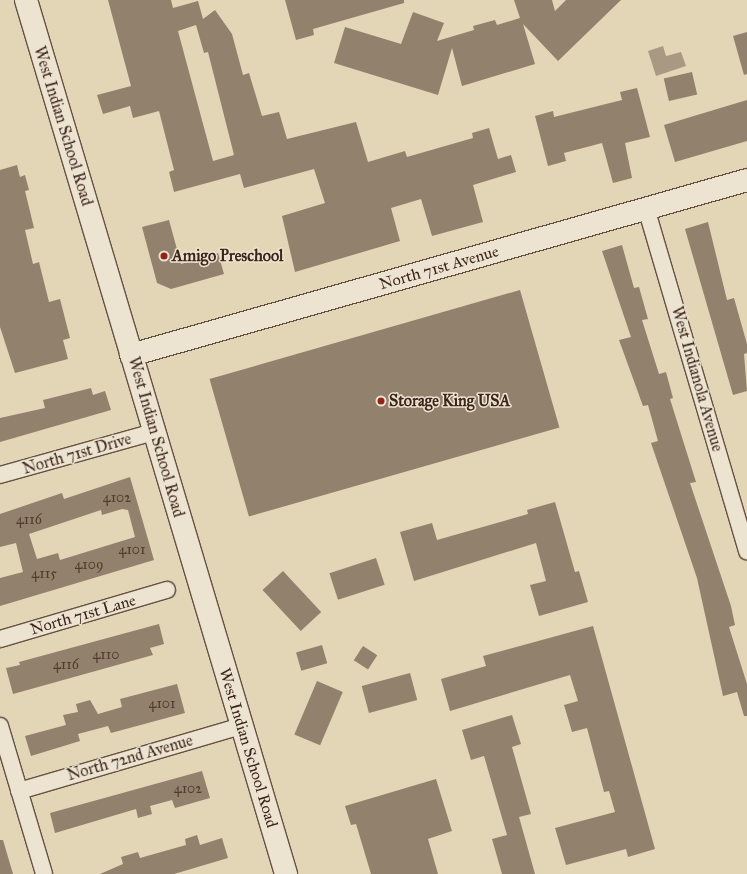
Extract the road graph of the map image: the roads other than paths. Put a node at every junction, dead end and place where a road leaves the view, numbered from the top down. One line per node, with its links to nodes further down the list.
1 (26, 0): 4 (main road, West Indian School Road)
2 (747, 180): 3 (main road, North 71st Avenue)
3 (646, 208): 4 (main road, North 71st Avenue); 7 (street, West Indianola Avenue)
4 (132, 355): 5 (main road, West Indian School Road)
5 (154, 432): 6 (street, North 71st Drive); 11 (main road, West Indian School Road)
6 (0, 475)
7 (747, 551)
8 (167, 590): 9 (street, North 71st Lane)
9 (0, 639)
10 (0, 726): 12 (street)
11 (241, 726): 12 (street, North 72nd Avenue); 14 (main road, West Indian School Road)
12 (19, 791): 13 (street)
13 (44, 874)
14 (286, 874)

